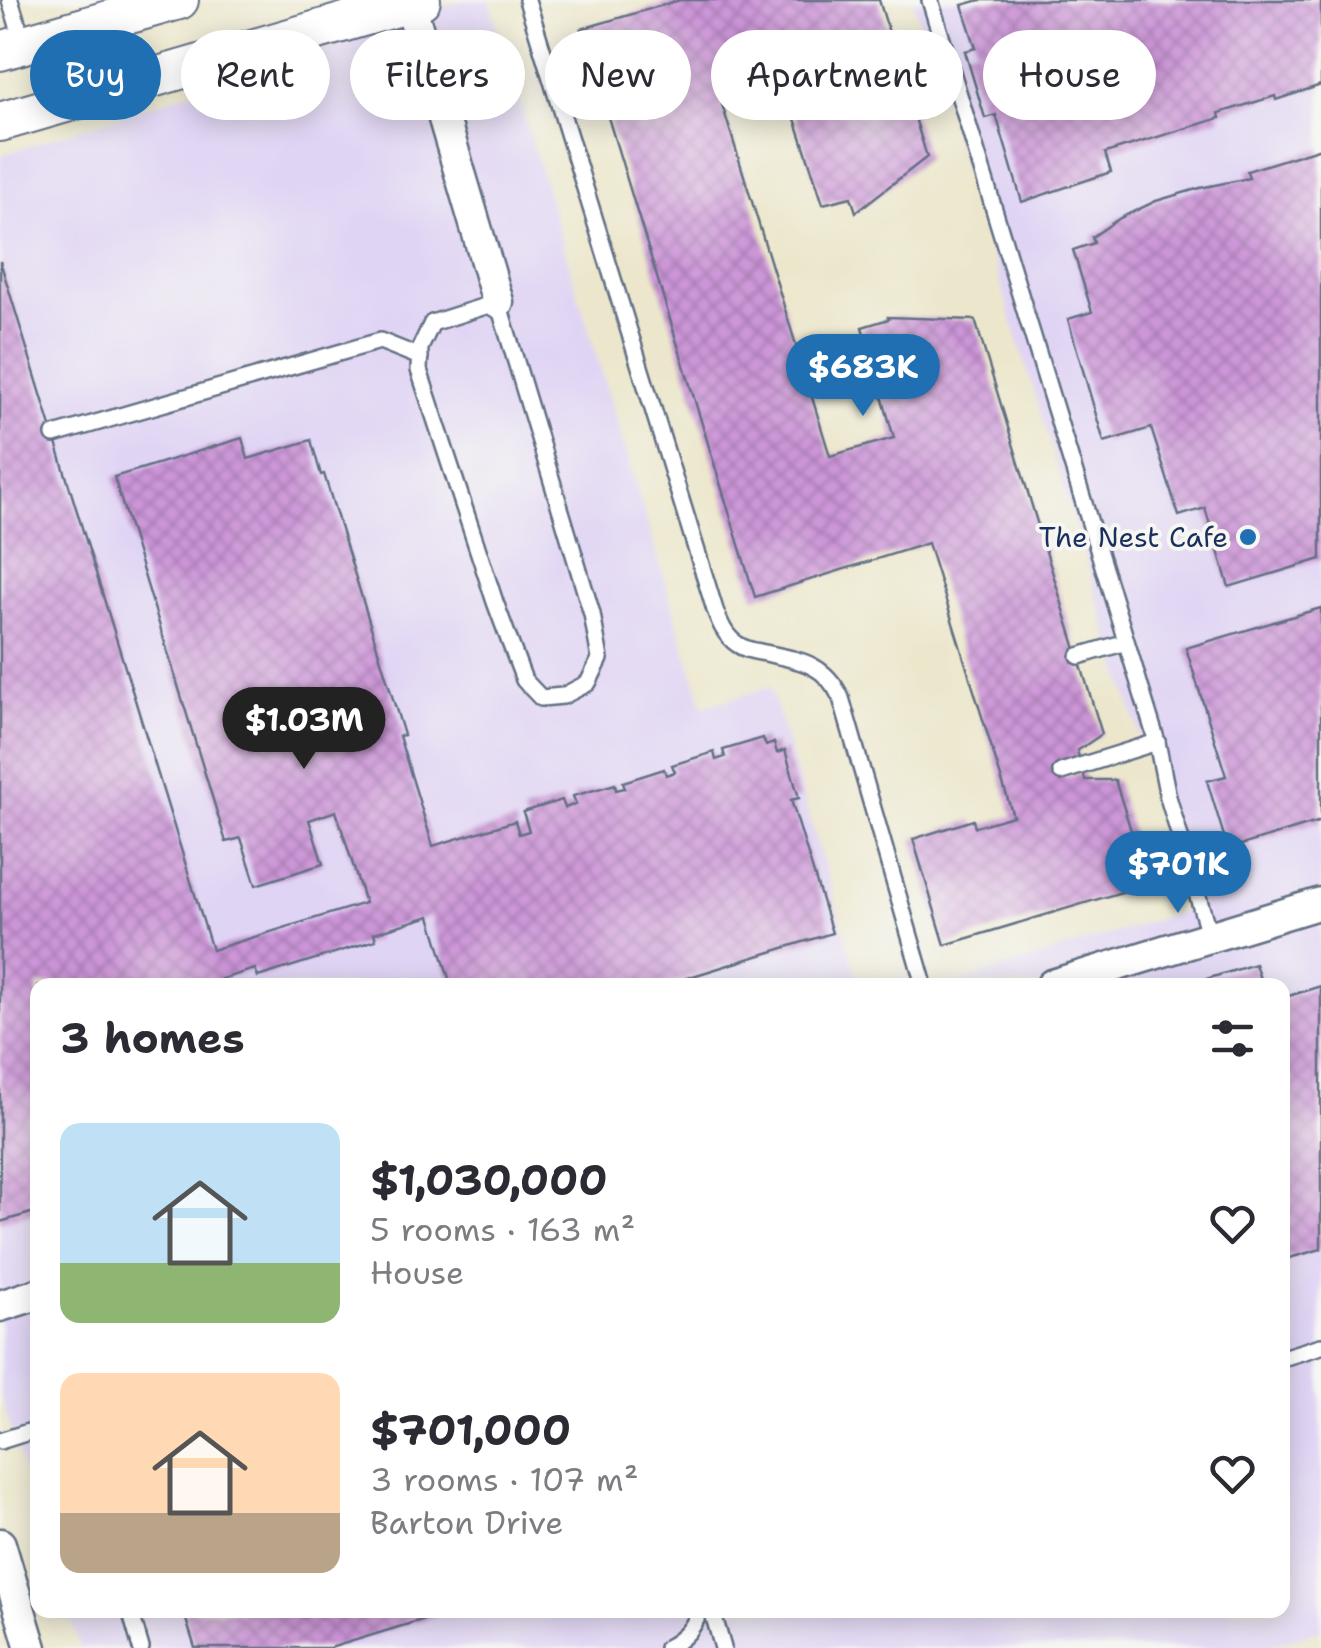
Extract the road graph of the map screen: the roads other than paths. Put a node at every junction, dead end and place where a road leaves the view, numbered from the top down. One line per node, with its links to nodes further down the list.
1 (10, 0): 6 (lane)
2 (179, 0): 6 (street)
3 (527, 0): 17 (lane)
4 (930, 0): 11 (lane)
5 (413, 1): 7 (street); 8 (street)
6 (12, 48)
7 (0, 122)
8 (498, 302): 9 (lane); 9 (lane)
9 (420, 357): 10 (lane)
10 (54, 435)
11 (1126, 642): 12 (lane); 13 (lane)
12 (1079, 656)
13 (1157, 742): 14 (lane); 16 (lane)
14 (1062, 772)
15 (1321, 903): 16 (street)
16 (1210, 937): 18 (street)
17 (922, 978)
18 (1075, 978)
19 (30, 1297): 20 (street)
20 (0, 1306)
21 (1321, 1346): 22 (lane)
22 (1290, 1356)
23 (30, 1432): 24 (lane)
24 (0, 1441)
25 (0, 1544): 29 (street)
26 (132, 1618): 30 (lane)
27 (697, 1618): 31 (lane)
28 (715, 1618): 32 (lane)
29 (29, 1648)
30 (141, 1648)
31 (667, 1648)
32 (724, 1648)

